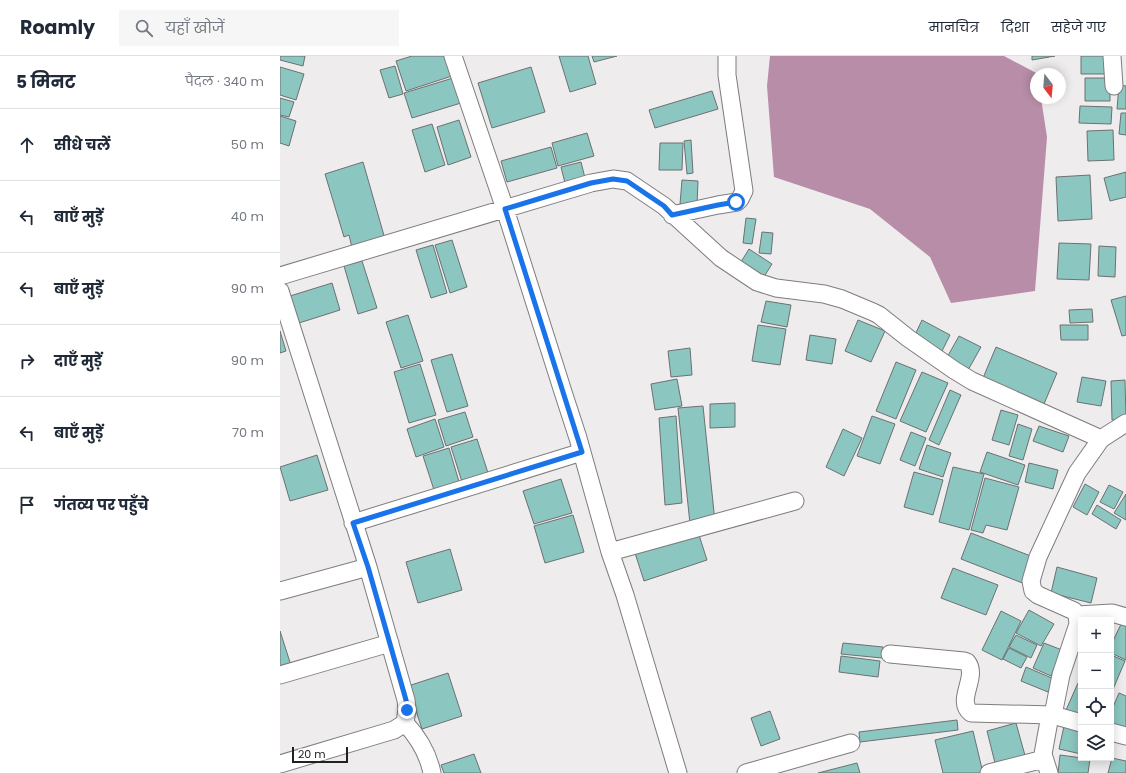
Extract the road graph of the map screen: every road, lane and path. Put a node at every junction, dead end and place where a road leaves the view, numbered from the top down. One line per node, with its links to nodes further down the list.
1 (453, 56): 5 (street)
2 (726, 56): 6 (street)
3 (1112, 56): 4 (street)
4 (1114, 86)
5 (505, 209): 6 (street); 7 (street); 11 (street)
6 (672, 215): 10 (street)
7 (280, 276)
8 (280, 291): 13 (street)
9 (1126, 423): 10 (street)
10 (1102, 439): 17 (street)
11 (582, 452): 13 (street); 14 (street)
12 (795, 501): 14 (street)
13 (353, 523): 15 (street)
14 (610, 552): 31 (street)
15 (368, 567): 16 (street); 19 (street)
16 (280, 591)
17 (1077, 615): 18 (street); 22 (street)
18 (1126, 617)
19 (390, 643): 21 (street); 24 (street)
20 (890, 654): 22 (street)
21 (280, 675)
22 (1053, 715): 23 (street); 29 (street)
23 (1078, 722)
24 (405, 723): 28 (street); 30 (street)
25 (1114, 733): 26 (street)
26 (1126, 736)
27 (851, 743): 32 (street)
28 (280, 764)
29 (1046, 766): 33 (street)
30 (432, 773)
31 (678, 773)
32 (746, 773)
33 (989, 773)

